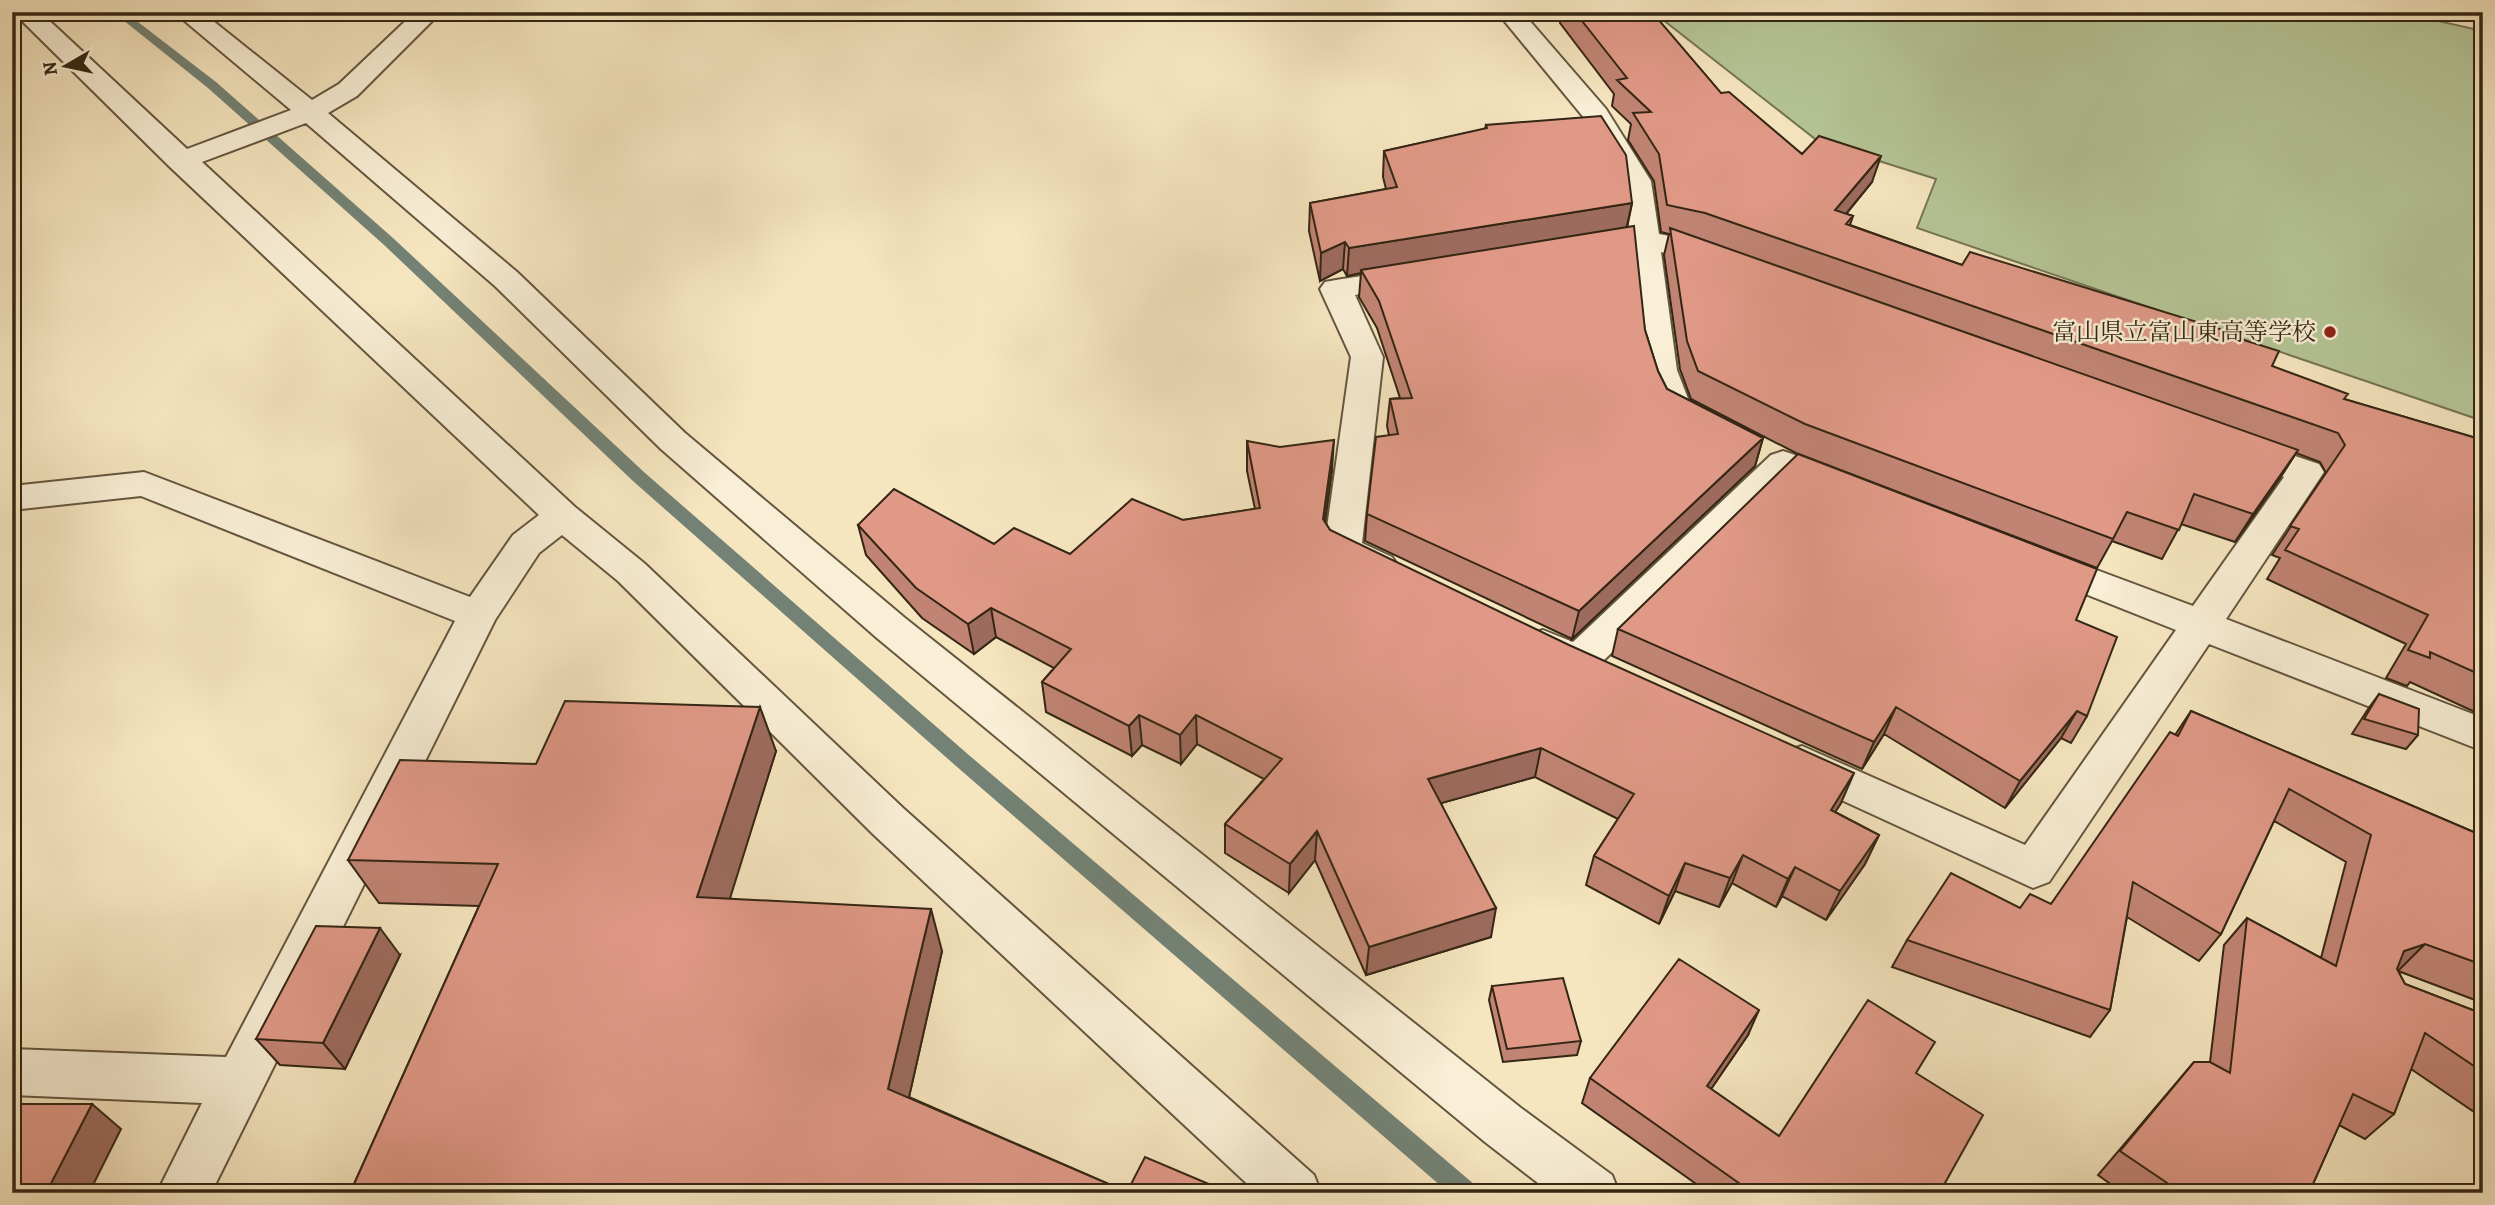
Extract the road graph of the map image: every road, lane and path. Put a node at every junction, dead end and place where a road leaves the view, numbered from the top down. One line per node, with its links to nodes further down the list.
1 (25, 12): 6 (street)
2 (186, 12): 5 (street)
3 (429, 12): 5 (street)
4 (1510, 12): 7 (street)
5 (310, 112): 6 (street); 27 (street)
6 (180, 161): 13 (street)
7 (1642, 239): 8 (street); 10 (street); 19 (street)
8 (1549, 254)
9 (1442, 272): 15 (street)
10 (1751, 272)
11 (2203, 435): 17 (street)
12 (12, 498): 16 (street)
13 (562, 516): 16 (street); 26 (street)
14 (2012, 551): 17 (street)
15 (1405, 579)
16 (478, 615): 24 (street)
17 (2202, 625): 21 (street); 22 (street)
18 (1516, 632): 19 (street)
19 (1578, 661): 20 (street)
20 (1616, 678)
21 (2483, 736)
22 (1768, 748)
23 (12, 1072): 24 (street)
24 (240, 1081): 25 (street)
25 (183, 1193)
26 (1294, 1193)
27 (1593, 1193)

